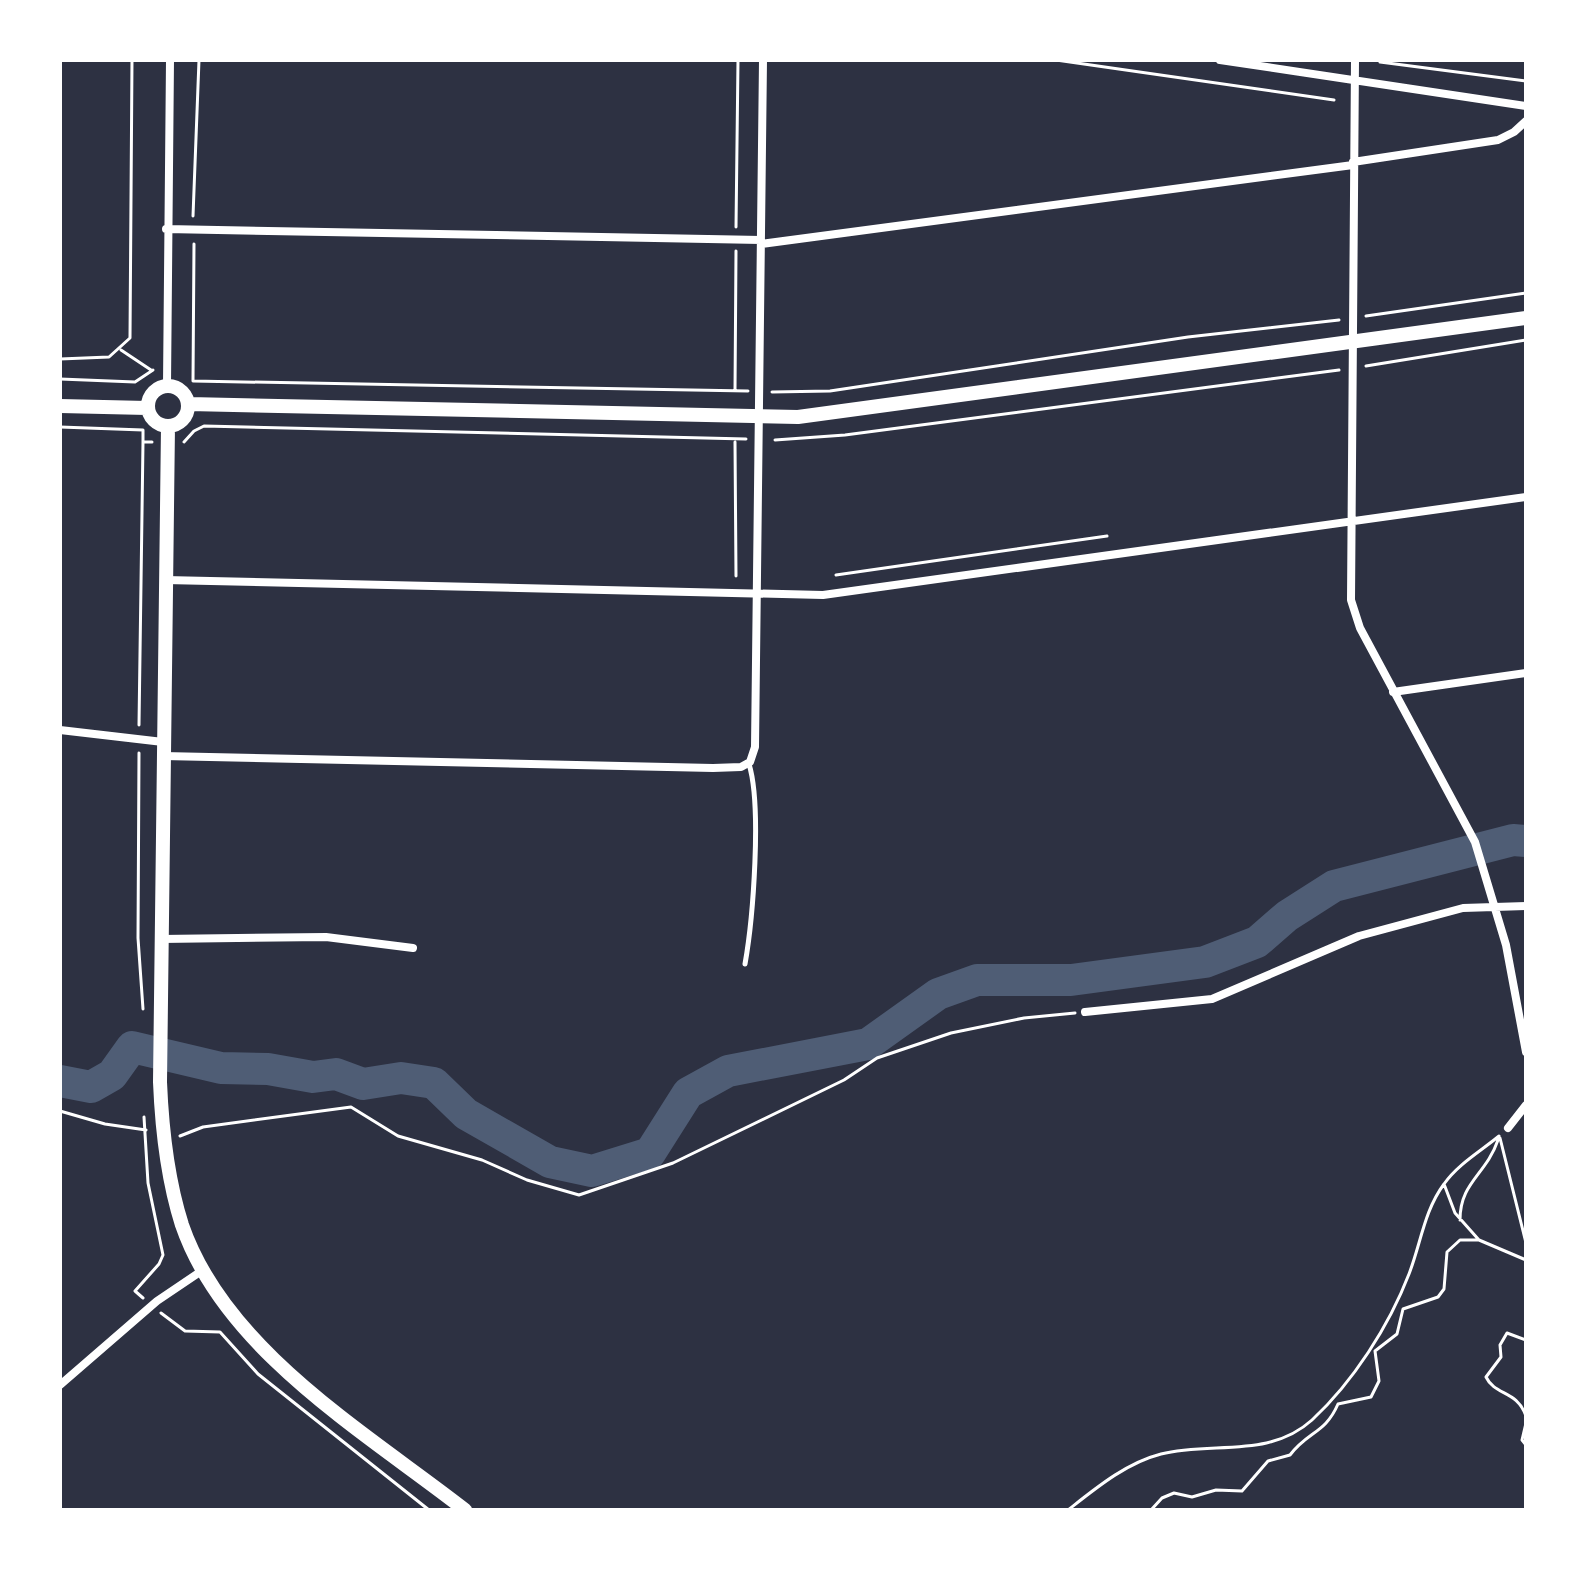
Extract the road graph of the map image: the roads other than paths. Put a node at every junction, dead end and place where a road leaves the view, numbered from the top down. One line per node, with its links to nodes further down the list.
1 (170, 60): 9 (street)
2 (763, 60): 10 (street)
3 (1220, 60): 5 (street)
4 (1355, 60): 5 (street)
5 (1355, 80): 6 (street); 8 (street)
6 (1526, 106)
7 (1526, 121): 8 (street)
8 (1353, 164): 10 (street); 12 (street)
9 (166, 229): 10 (street); 13 (street)
10 (761, 242): 17 (street)
11 (1526, 318): 12 (street)
12 (1351, 342): 17 (street); 20 (street)
13 (167, 385): 14 (street); 16 (street)
14 (189, 404): 17 (street); 18 (street)
15 (60, 406): 16 (street)
16 (147, 408): 18 (street)
17 (759, 417): 22 (street)
18 (168, 426): 21 (street)
19 (1526, 497): 20 (street)
20 (1350, 521): 22 (street); 24 (street)
21 (165, 580): 22 (street); 26 (street)
22 (758, 593): 27 (street)
23 (1526, 673): 24 (street)
24 (1393, 692): 28 (street)
25 (60, 730): 26 (street)
26 (163, 749): 27 (street); 30 (street)
27 (749, 764): 32 (lane)
28 (1496, 906): 29 (street); 33 (street); 34 (street)
29 (1526, 906)
30 (161, 939): 31 (street); 37 (street)
31 (413, 948)
32 (745, 964)
33 (1085, 1012)
34 (1526, 1052)
35 (1526, 1105): 36 (street)
36 (1508, 1128)
37 (203, 1270): 38 (street); 39 (street)
38 (60, 1385)
39 (465, 1510)

